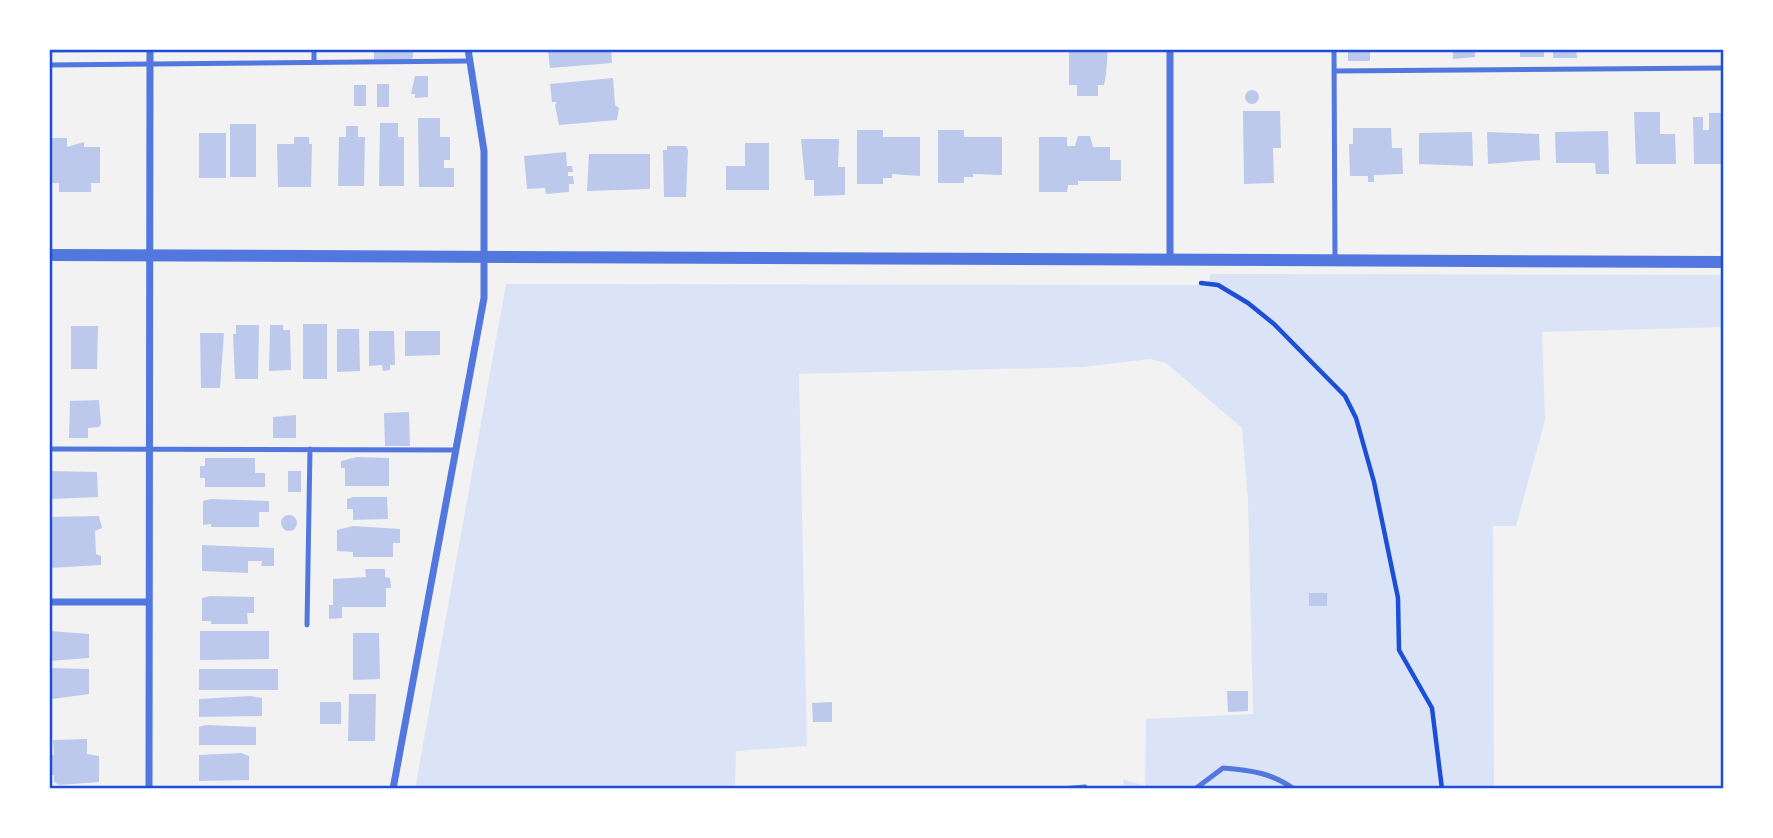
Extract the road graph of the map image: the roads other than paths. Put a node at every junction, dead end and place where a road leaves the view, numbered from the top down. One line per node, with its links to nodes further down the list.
1 (150, 49): 8 (street)
2 (314, 49): 7 (lane)
3 (468, 49): 6 (street)
4 (1170, 49): 15 (street)
5 (1334, 49): 11 (lane)
6 (470, 61): 7 (lane); 14 (street)
7 (314, 62): 8 (lane)
8 (150, 64): 9 (lane); 13 (street)
9 (49, 65)
10 (1724, 68): 11 (lane)
11 (1335, 71): 16 (lane)
12 (49, 255): 13 (street)
13 (149, 255): 14 (street); 18 (street)
14 (484, 256): 15 (street); 21 (street)
15 (1170, 259): 16 (street)
16 (1335, 260): 17 (street)
17 (1724, 262)
18 (149, 448): 19 (lane); 20 (lane); 23 (street)
19 (49, 449)
20 (310, 449): 21 (lane); 24 (lane)
21 (456, 450): 26 (street)
22 (49, 602): 23 (street)
23 (149, 602): 25 (street)
24 (307, 625)
25 (149, 789)
26 (393, 789)
27 (1061, 789): 28 (lane)
28 (1086, 789)
29 (1195, 789): 30 (lane)
30 (1294, 789)

